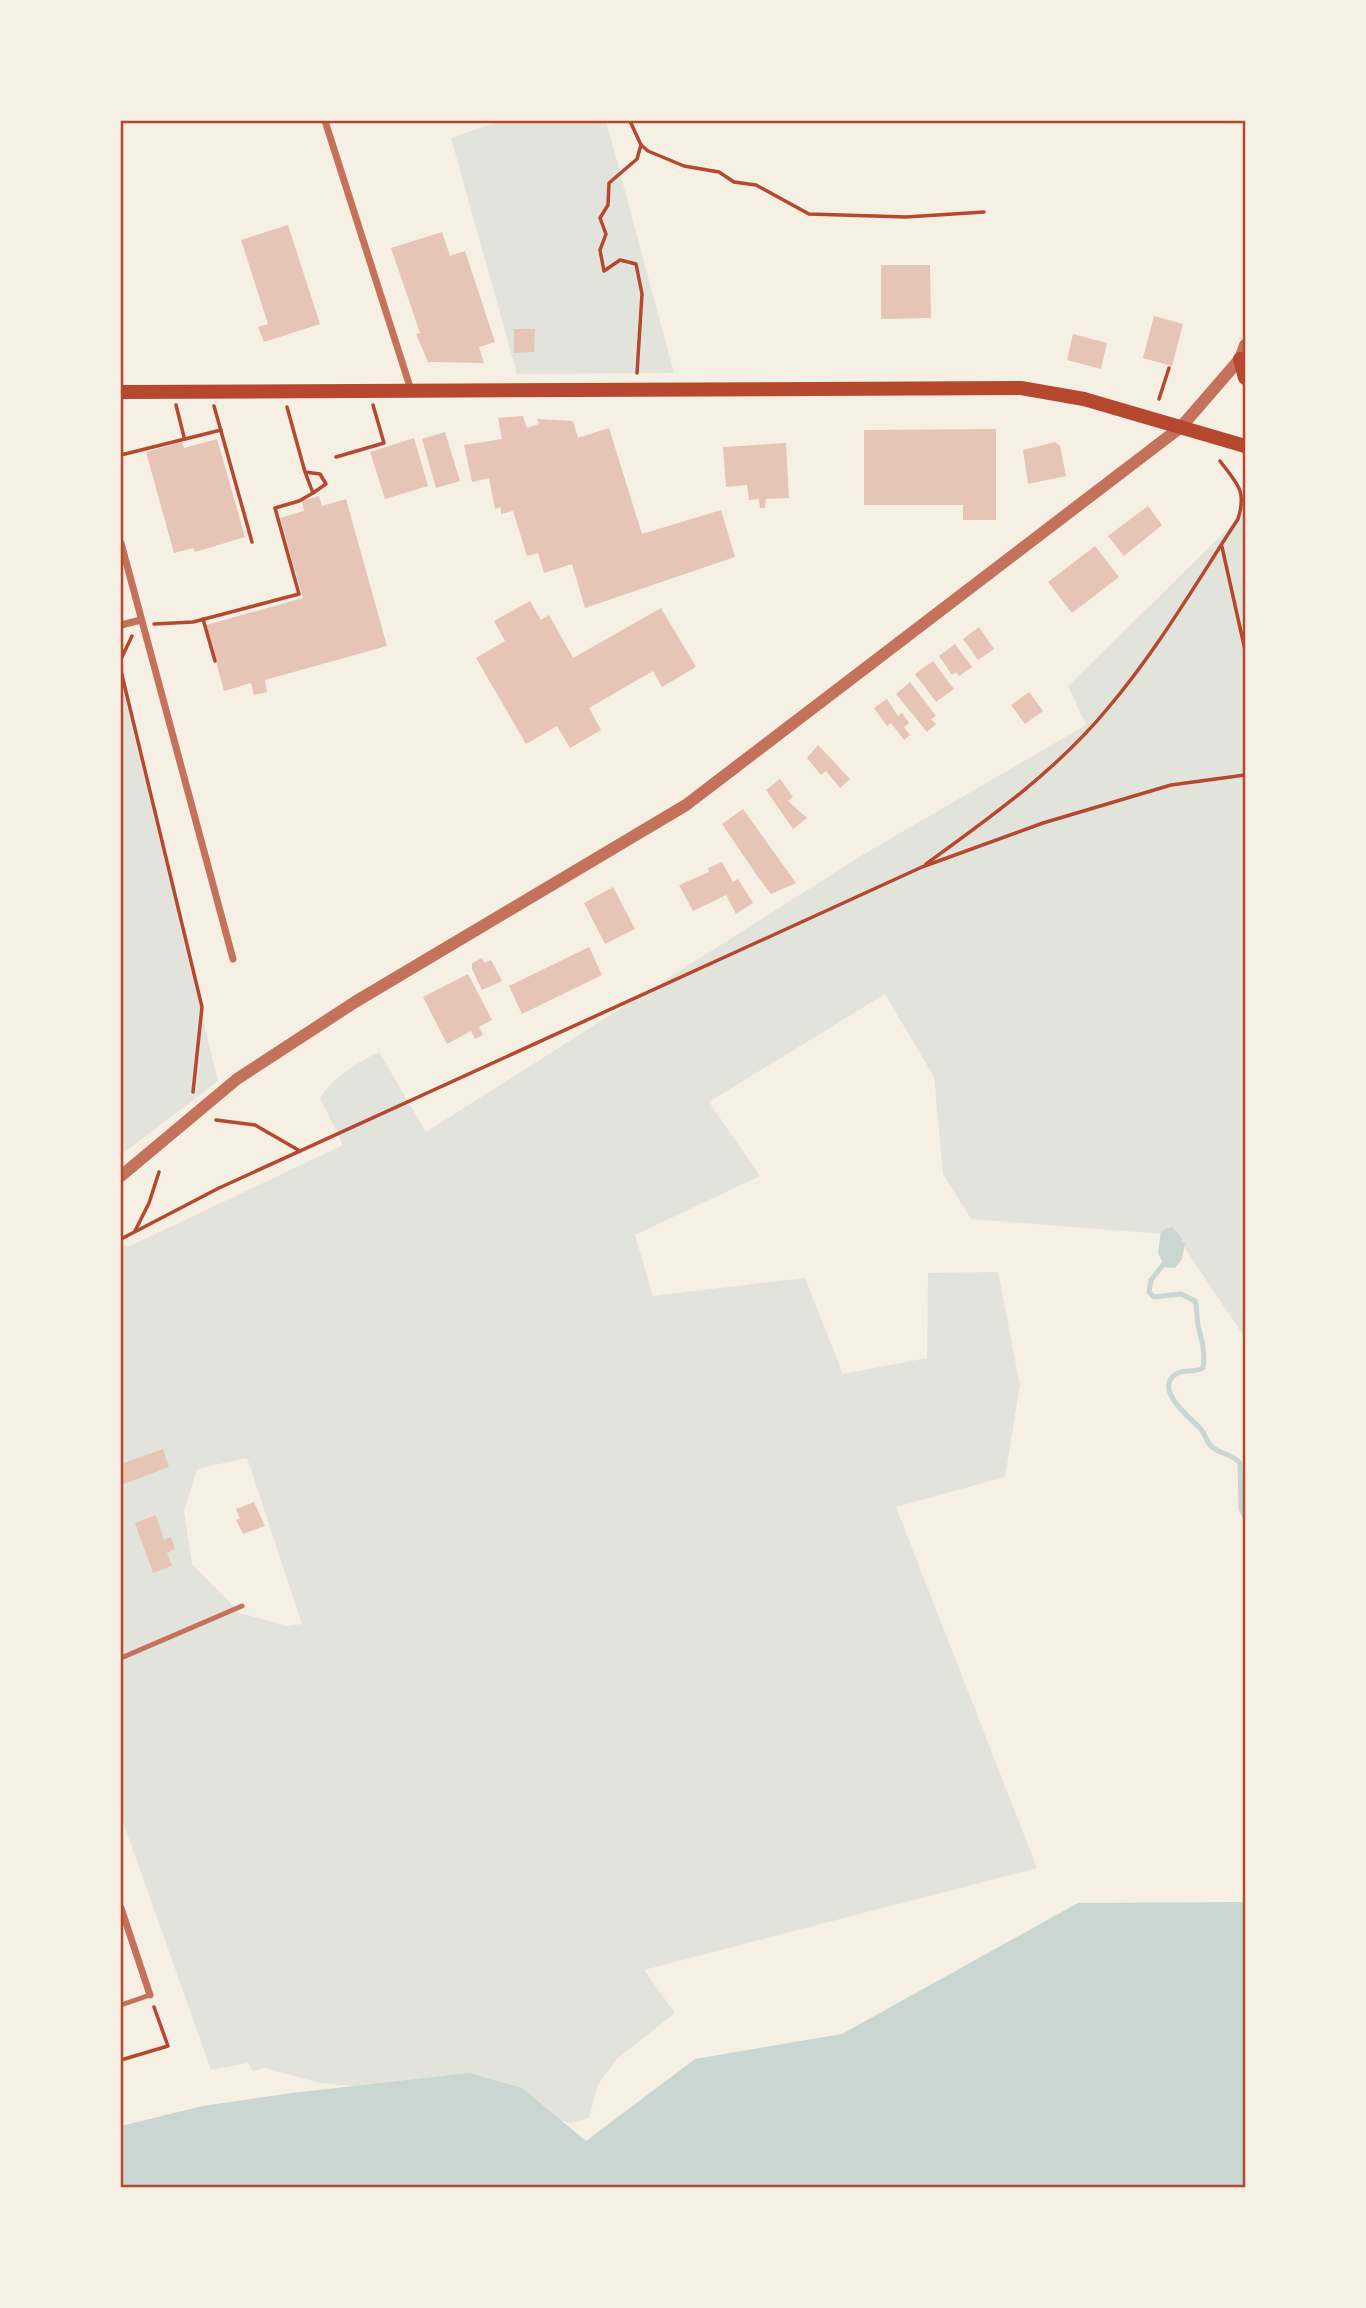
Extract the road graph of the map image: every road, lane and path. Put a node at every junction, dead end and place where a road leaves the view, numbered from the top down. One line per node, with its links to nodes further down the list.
1 (325, 121): 10 (street)
2 (631, 121): 3 (path)
3 (641, 145): 4 (path); 8 (path)
4 (984, 212)
5 (1243, 352): 7 (main road); 16 (street)
6 (1169, 368): 15 (path)
7 (1245, 378)
8 (637, 389): 10 (main road); 16 (main road)
9 (368, 390): 10 (main road); 14 (main road); 21 (path)
10 (411, 390)
11 (121, 392): 12 (main road)
12 (173, 392): 13 (main road); 18 (path)
13 (210, 392): 14 (main road); 17 (path)
14 (282, 392): 23 (path)
15 (1159, 399)
16 (1181, 427): 19 (main road); 42 (street)
17 (221, 430): 18 (path); 25 (path)
18 (184, 437): 20 (path)
19 (1245, 446)
20 (121, 455)
21 (336, 457)
22 (1220, 461): 27 (path)
23 (306, 472): 24 (path); 24 (path)
24 (313, 493): 28 (path)
25 (252, 542)
26 (121, 543): 29 (street)
27 (1221, 545): 31 (path); 36 (path)
28 (203, 619): 29 (path); 33 (path)
29 (142, 623): 30 (street); 32 (path); 37 (street)
30 (121, 625)
31 (1245, 650)
32 (121, 659)
33 (215, 661)
34 (121, 671): 38 (path)
35 (1245, 775): 36 (path)
36 (922, 867): 40 (path)
37 (233, 959)
38 (192, 1092)
39 (216, 1120): 40 (path)
40 (300, 1151): 43 (path)
41 (159, 1172): 43 (path)
42 (121, 1176)
43 (134, 1233): 44 (path)
44 (121, 1240)
45 (242, 1606): 46 (lane)
46 (121, 1658)
47 (121, 1908): 48 (street)
48 (150, 1995): 49 (lane); 50 (path)
49 (121, 2005)
50 (121, 2060)

